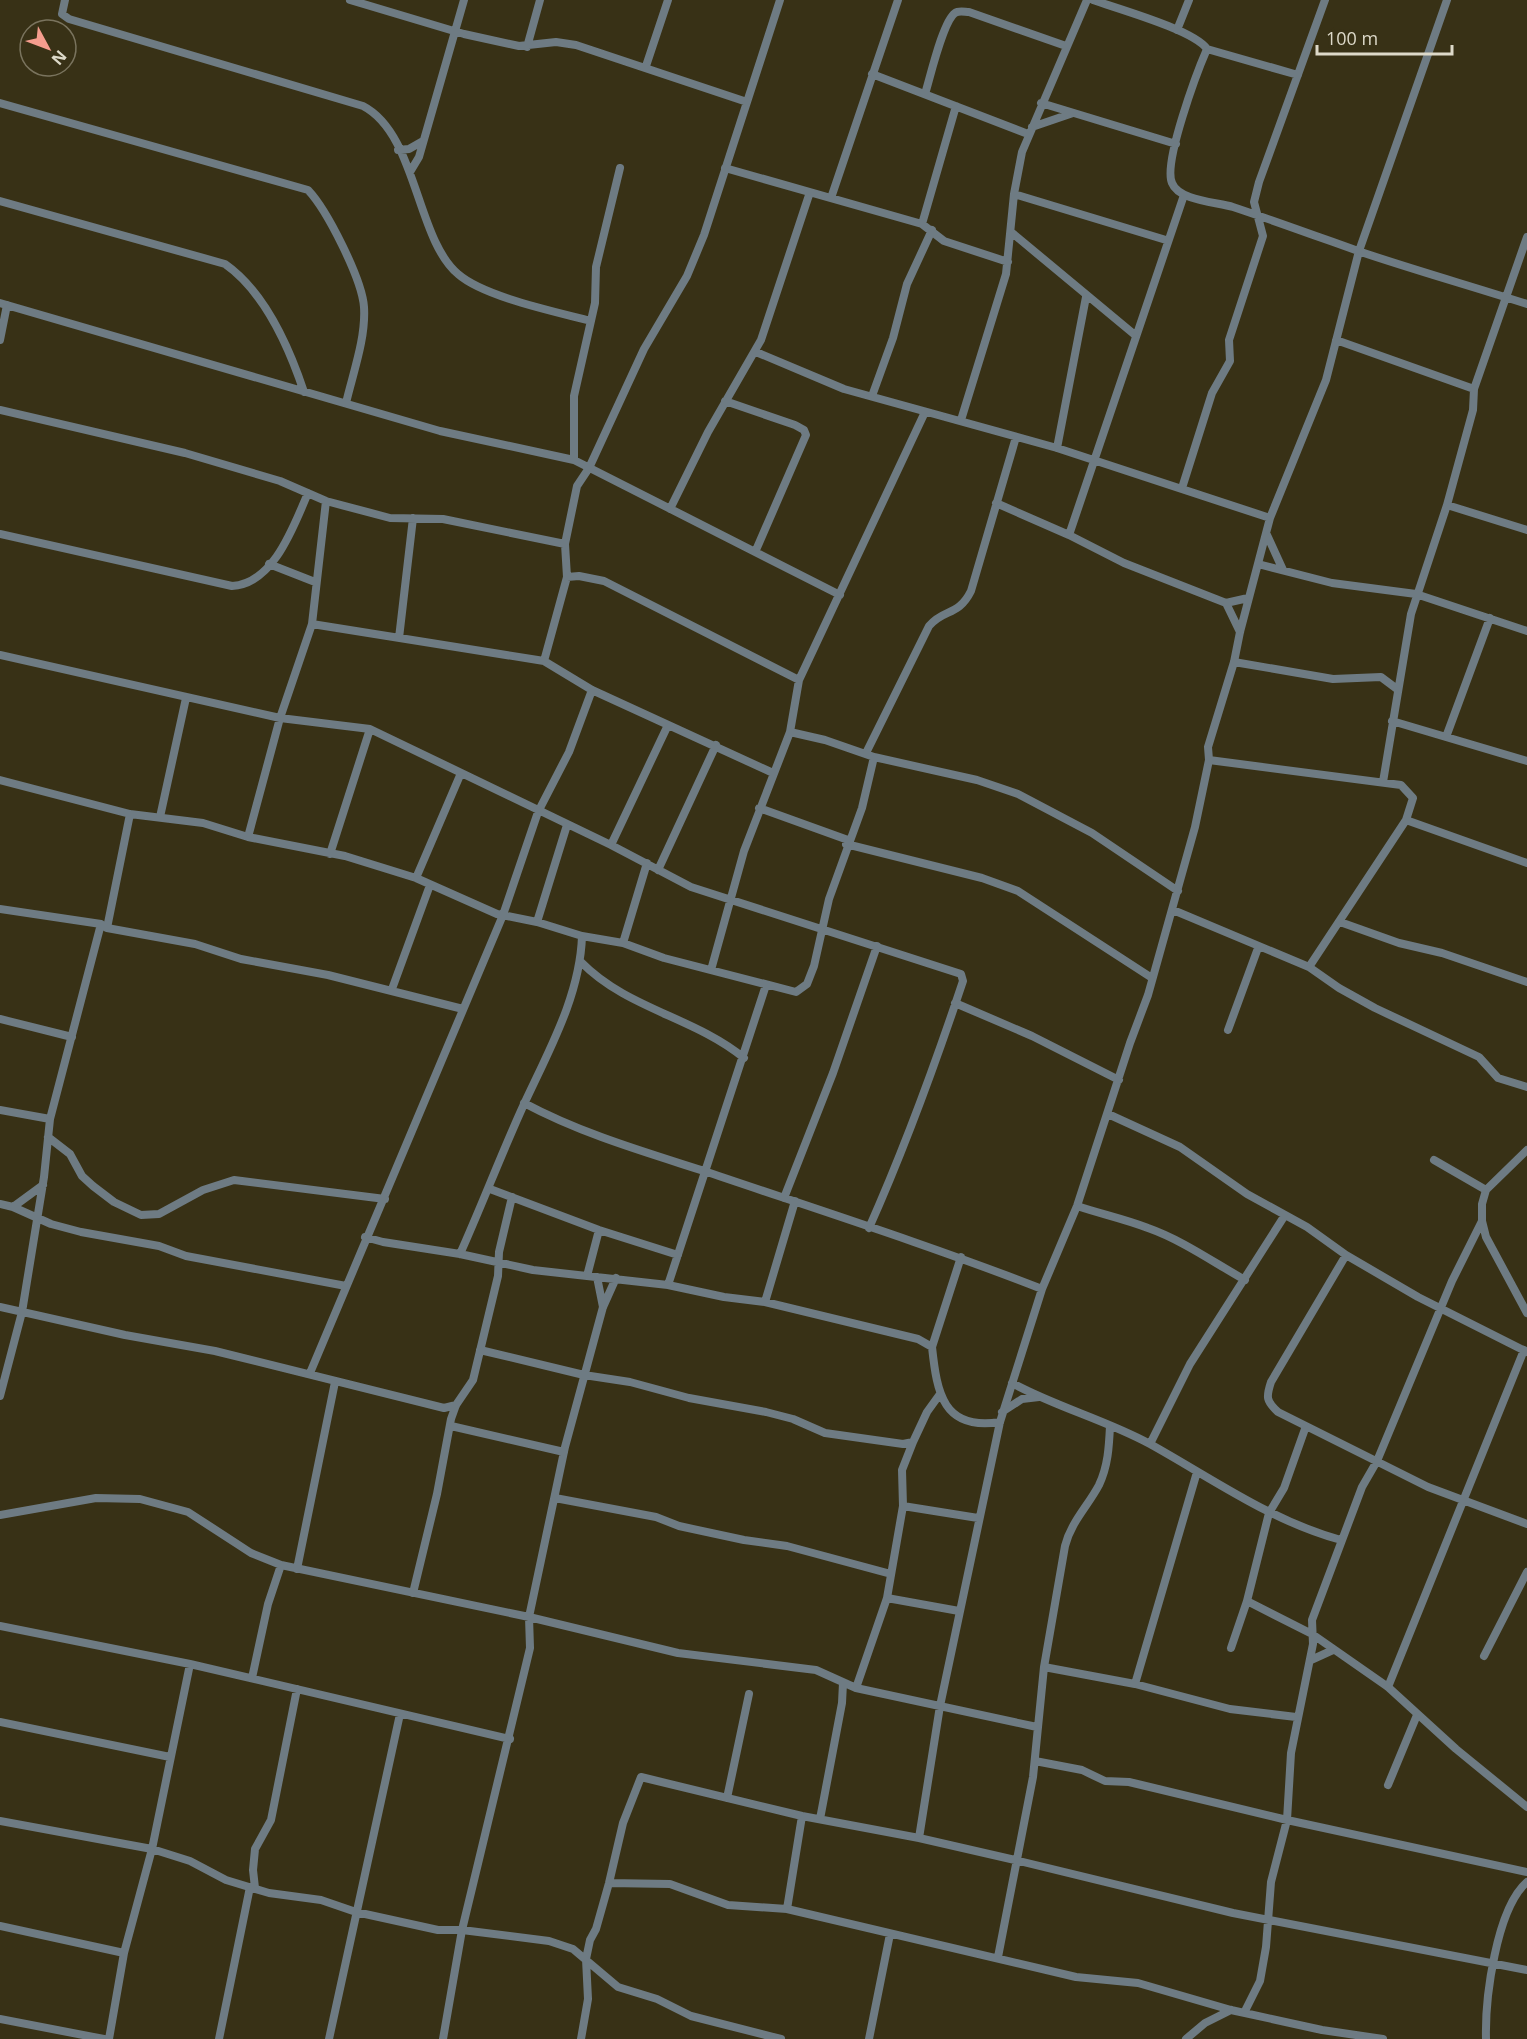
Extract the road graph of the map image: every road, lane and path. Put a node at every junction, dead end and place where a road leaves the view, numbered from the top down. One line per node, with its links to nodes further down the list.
1 (65, 0): 31 (street)
2 (350, 0): 13 (street)
3 (464, 0): 15 (street)
4 (540, 0): 17 (street)
5 (668, 0): 19 (street)
6 (780, 0): 23 (street)
7 (898, 0): 20 (street)
8 (1087, 0): 16 (street)
9 (1093, 0): 14 (street)
10 (1188, 0): 14 (street)
11 (1325, 0): 21 (street)
12 (1447, 0): 46 (street)
13 (369, 3): 15 (street)
14 (1177, 30): 18 (street)
15 (454, 31): 17 (street); 29 (street)
16 (1066, 46): 22 (street); 25 (street)
17 (527, 47): 19 (street)
18 (1207, 49): 21 (street); 30 (street)
19 (646, 66): 23 (street)
20 (872, 74): 22 (street); 38 (street)
21 (1298, 75): 40 (street)
22 (925, 94): 26 (street)
23 (747, 102): 33 (street)
24 (0, 103): 61 (street)
25 (1041, 103): 27 (street); 28 (street)
26 (956, 106): 28 (street); 41 (street)
27 (1076, 113): 28 (street); 30 (street)
28 (1030, 131): 36 (street)
29 (423, 141): 31 (street); 34 (street)
30 (1176, 144): 37 (street)
31 (398, 150): 34 (street)
32 (620, 168): 52 (street)
33 (725, 168): 35 (street); 69 (street)
34 (410, 172): 52 (street)
35 (810, 192): 38 (street); 56 (street)
36 (1014, 194): 43 (street); 45 (street)
37 (1184, 195): 40 (street); 45 (street)
38 (831, 198): 41 (street)
39 (0, 201): 58 (street)
40 (1259, 216): 46 (street); 70 (street)
41 (922, 224): 42 (street)
42 (932, 230): 47 (street); 59 (street)
43 (1011, 232): 47 (street); 48 (street)
44 (1527, 237): 49 (street)
45 (1166, 240): 53 (street)
46 (1359, 251): 49 (street); 55 (street)
47 (1008, 262): 64 (street)
48 (1086, 297): 53 (street); 66 (street)
49 (1506, 297): 51 (street); 57 (street)
50 (3, 304): 54 (street); 58 (street)
51 (1527, 304)
52 (591, 321): 67 (street)
53 (1135, 335): 68 (street)
54 (0, 340)
55 (1336, 340): 57 (street); 77 (street)
56 (756, 352): 59 (street); 60 (street)
57 (1474, 389): 74 (street)
58 (304, 392): 61 (street)
59 (872, 396): 63 (street)
60 (725, 401): 75 (street); 83 (street)
61 (346, 403): 67 (street)
62 (0, 410): 71 (street)
63 (925, 412): 64 (street); 90 (street)
64 (961, 420): 65 (street)
65 (1016, 437): 66 (street); 73 (street)
66 (1057, 448): 68 (street)
67 (574, 460): 69 (street)
68 (1095, 461): 70 (street); 80 (street)
69 (589, 468): 75 (street); 82 (street)
70 (1182, 488): 77 (street)
71 (308, 493): 72 (street); 84 (street)
72 (326, 501): 76 (street); 88 (street)
73 (996, 504): 80 (street); 112 (street)
74 (1447, 505): 78 (street); 89 (street)
75 (670, 509): 83 (street)
76 (413, 518): 82 (street); 97 (street)
77 (1270, 518): 81 (street)
78 (1527, 530)
79 (0, 534): 84 (street)
80 (1069, 535): 92 (street)
81 (1267, 535): 85 (street); 86 (street)
82 (565, 544): 87 (street)
83 (756, 550): 90 (street)
84 (269, 564): 88 (street)
85 (1258, 564): 86 (street); 91 (street)
86 (1283, 570): 89 (street)
87 (567, 577): 99 (street); 101 (street)
88 (315, 582): 94 (street)
89 (1416, 594): 93 (street); 102 (street)
90 (840, 595): 101 (street)
91 (1248, 598): 92 (street); 96 (street)
92 (1226, 603): 96 (street)
93 (1490, 618): 95 (street); 110 (street)
94 (312, 624): 97 (street); 105 (street)
95 (1527, 631)
96 (1240, 632): 100 (street)
97 (399, 638): 99 (street)
98 (0, 655): 104 (street)
99 (544, 661): 103 (street)
100 (1234, 662): 102 (street); 113 (street)
101 (800, 680): 109 (street)
102 (1397, 689): 106 (street)
103 (592, 690): 107 (street); 120 (street)
104 (186, 698): 105 (street); 122 (street)
105 (280, 717): 108 (street); 125 (street)
106 (1392, 721): 110 (street); 118 (street)
107 (668, 725): 111 (street); 127 (street)
108 (370, 729): 115 (street); 128 (street)
109 (790, 732): 112 (street); 116 (street)
110 (1446, 737): 114 (street)
111 (716, 745): 116 (street); 131 (street)
112 (870, 755): 126 (street); 134 (street)
113 (1209, 760): 118 (street); 134 (street)
114 (1527, 761)
115 (461, 773): 120 (street); 132 (street)
116 (773, 773): 119 (street)
117 (0, 780): 121 (street)
118 (1383, 782): 123 (street)
119 (759, 808): 126 (street); 135 (street)
120 (538, 812): 124 (street); 138 (street)
121 (130, 814): 122 (street); 141 (street)
122 (159, 817): 125 (street)
123 (1406, 820): 129 (street); 140 (street)
124 (567, 825): 127 (street); 139 (street)
125 (248, 837): 128 (street)
126 (847, 842): 142 (street); 150 (street)
127 (611, 845): 130 (street)
128 (330, 854): 132 (street)
129 (1527, 863)
130 (647, 864): 131 (street); 144 (street)
131 (658, 870): 135 (street)
132 (417, 878): 133 (street)
133 (430, 885): 138 (street); 153 (street)
134 (1178, 891): 137 (street)
135 (730, 900): 142 (street); 149 (street)
136 (0, 909): 141 (street)
137 (1173, 910): 146 (street); 150 (street)
138 (503, 915): 139 (street); 155 (street)
139 (537, 922): 143 (street)
140 (1340, 922): 148 (street); 151 (street)
141 (104, 926): 153 (street); 158 (street)
142 (823, 930): 145 (street); 152 (street)
143 (582, 936): 144 (street); 147 (street)
144 (623, 943): 149 (street)
145 (877, 946): 154 (street); 175 (street)
146 (1258, 948): 148 (street); 157 (street)
147 (581, 962): 159 (street); 162 (street)
148 (1310, 967): 161 (street)
149 (711, 970): 152 (street)
150 (1152, 978): 160 (street)
151 (1527, 982)
152 (766, 985): 159 (street)
153 (392, 990): 155 (street)
154 (955, 1003): 160 (street); 183 (street)
155 (463, 1009): 174 (street)
156 (0, 1019): 158 (street)
157 (1228, 1030)
158 (72, 1037): 165 (street)
159 (744, 1058): 169 (street)
160 (1119, 1080): 164 (street)
161 (1527, 1087)
162 (524, 1103): 169 (street); 171 (street)
163 (0, 1110): 165 (street)
164 (1108, 1114): 178 (street); 180 (street)
165 (50, 1119): 166 (street)
166 (48, 1137): 170 (street); 174 (street)
167 (1527, 1150): 172 (street)
168 (1434, 1160): 172 (street)
169 (704, 1171): 175 (street); 187 (street)
170 (43, 1185): 179 (street); 181 (street)
171 (490, 1189): 173 (street); 186 (street)
172 (1486, 1190): 182 (street)
173 (512, 1197): 184 (street); 190 (street)
174 (385, 1198): 185 (street)
175 (784, 1198): 176 (street)
176 (795, 1202): 183 (street); 197 (street)
177 (0, 1204): 179 (street)
178 (1077, 1206): 193 (street); 196 (street)
179 (13, 1207): 181 (street)
180 (1285, 1215): 188 (street); 193 (street)
181 (37, 1218): 195 (street); 201 (street)
182 (1482, 1221): 200 (street); 202 (street)
183 (868, 1228): 189 (street)
184 (599, 1230): 187 (street); 191 (street)
185 (365, 1237): 186 (street); 195 (street)
186 (460, 1254): 190 (street)
187 (678, 1255): 194 (street)
188 (1346, 1255): 200 (street); 223 (street)
189 (961, 1257): 196 (street); 203 (street)
190 (499, 1264): 191 (street); 206 (street)
191 (592, 1277): 192 (street); 199 (street)
192 (616, 1278): 194 (street); 199 (street)
193 (1245, 1280): 225 (street)
194 (668, 1285): 197 (street)
195 (346, 1286): 208 (street)
196 (1042, 1289): 211 (street)
197 (765, 1302): 204 (street)
198 (0, 1306): 201 (street)
199 (603, 1307): 209 (street)
200 (1440, 1309): 207 (street); 227 (street)
201 (22, 1312): 208 (street); 213 (street)
202 (1527, 1313)
203 (937, 1329): 204 (street); 205 (street)
204 (918, 1339): 205 (street)
205 (932, 1347): 212 (street)
206 (480, 1350): 209 (street); 215 (street)
207 (1526, 1351): 230 (street)
208 (310, 1373): 210 (street)
209 (584, 1376): 224 (street); 226 (street)
210 (335, 1382): 216 (street); 238 (street)
211 (1012, 1383): 214 (street); 219 (street)
212 (940, 1394): 217 (street); 218 (street)
213 (0, 1396)
214 (1039, 1397): 219 (street); 222 (street)
215 (456, 1405): 216 (street); 220 (street)
216 (444, 1408): 220 (street)
217 (947, 1409): 218 (street); 221 (street)
218 (927, 1412): 224 (street)
219 (1002, 1412): 221 (street)
220 (451, 1422): 226 (street); 241 (street)
221 (1000, 1422): 234 (street)
222 (1110, 1426): 225 (street); 253 (street)
223 (1306, 1426): 227 (street); 232 (street)
224 (913, 1443): 231 (street)
225 (1150, 1444): 228 (street)
226 (564, 1452): 229 (street)
227 (1377, 1461): 230 (street); 236 (street)
228 (1197, 1472): 232 (street); 256 (street)
229 (555, 1498): 240 (street); 245 (street)
230 (1461, 1501): 235 (street); 257 (street)
231 (903, 1506): 234 (street); 240 (street)
232 (1269, 1513): 236 (street); 243 (street)
233 (0, 1515): 237 (street)
234 (978, 1518): 244 (street)
235 (1527, 1524)
236 (1341, 1540): 247 (street)
237 (281, 1565): 238 (street); 254 (street)
238 (297, 1569): 241 (street)
239 (1527, 1572): 250 (street)
240 (891, 1574): 242 (street)
241 (413, 1593): 245 (street)
242 (887, 1598): 244 (street); 258 (street)
243 (1247, 1601): 247 (street); 248 (street)
244 (959, 1611): 261 (street)
245 (529, 1617): 255 (street); 267 (street)
246 (0, 1626): 252 (street)
247 (1312, 1634): 249 (street); 251 (street)
248 (1231, 1648)
249 (1333, 1650): 251 (street); 257 (street)
250 (1484, 1656)
251 (1311, 1660): 264 (street)
252 (190, 1664): 254 (street); 268 (street)
253 (1044, 1667): 256 (street); 266 (street)
254 (252, 1678): 259 (street)
255 (843, 1683): 258 (street); 274 (street)
256 (1136, 1684): 264 (street)
257 (1388, 1687): 263 (street)
258 (856, 1688): 261 (street)
259 (297, 1689): 262 (street); 283 (street)
260 (749, 1694): 271 (street)
261 (940, 1706): 266 (street); 277 (street)
262 (400, 1714): 267 (street); 285 (street)
263 (1417, 1715): 270 (street); 272 (street)
264 (1296, 1717): 275 (street)
265 (0, 1722): 268 (street)
266 (1037, 1727): 269 (street)
267 (510, 1739): 288 (street)
268 (170, 1757): 278 (street)
269 (1035, 1761): 275 (street); 279 (street)
270 (1388, 1785)
271 (727, 1798): 273 (street); 282 (street)
272 (1527, 1806)
273 (802, 1816): 274 (street); 284 (street)
274 (820, 1819): 277 (street)
275 (1287, 1820): 280 (street); 286 (street)
276 (0, 1821): 278 (street)
277 (919, 1838): 279 (street)
278 (152, 1849): 283 (street); 290 (street)
279 (1014, 1860): 286 (street); 291 (street)
280 (1527, 1872)
281 (1527, 1882): 293 (street)
282 (609, 1883): 284 (street); 292 (street)
283 (253, 1887): 285 (street); 301 (street)
284 (787, 1909): 289 (street)
285 (356, 1912): 288 (street); 302 (street)
286 (1269, 1921): 293 (street); 296 (street)
287 (0, 1926): 290 (street)
288 (462, 1930): 292 (street); 303 (street)
289 (890, 1934): 291 (street); 306 (street)
290 (124, 1953): 300 (street)
291 (998, 1956): 295 (street)
292 (586, 1959): 304 (street); 305 (street)
293 (1493, 1962): 294 (street); 309 (street)
294 (1527, 1970)
295 (1231, 2010): 296 (street); 307 (street)
296 (1245, 2011): 298 (street)
297 (0, 2019): 299 (street)
298 (1360, 2037): 308 (street)
299 (104, 2039)
300 (109, 2039)
301 (219, 2039)
302 (329, 2039)
303 (443, 2039)
304 (581, 2039)
305 (781, 2039)
306 (869, 2039)
307 (1186, 2039)
308 (1383, 2039)
309 (1486, 2039)

